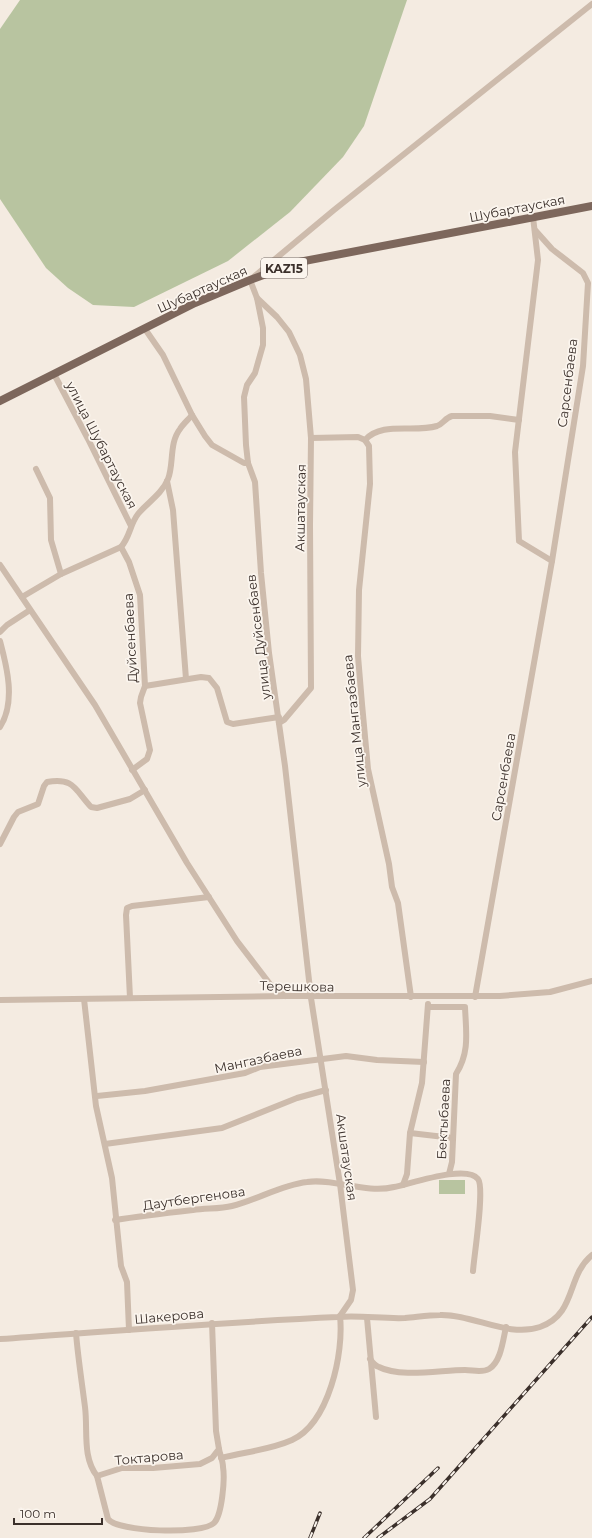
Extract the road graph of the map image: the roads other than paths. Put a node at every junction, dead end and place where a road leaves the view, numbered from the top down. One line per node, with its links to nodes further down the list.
1 (592, 4): 5 (street)
2 (592, 206): 3 (main road, Шубартауская / KAZ15)
3 (533, 217): 4 (street); 5 (main road, Шубартауская / KAZ15)
4 (535, 230): 11 (street); 19 (street, Сарсенбаева)
5 (250, 280): 6 (street, улица Дуйсенбаев); 7 (main road, Шубартауская / KAZ15)
6 (257, 298): 12 (street, Акшатауская); 14 (street, улица Дуйсенбаев)
7 (145, 329): 8 (main road, Шубартауская / KAZ15); 10 (street)
8 (54, 374): 9 (main road, Шубартауская / KAZ15); 17 (street, улица Шубартауская)
9 (0, 401)
10 (192, 415): 14 (street); 16 (street)
11 (519, 420): 13 (street); 19 (street)
12 (311, 438): 13 (street); 28 (street, Акшатауская)
13 (365, 440): 36 (street, улица Мангазбаева)
14 (248, 463): 28 (street, улица Дуйсенбаев)
15 (36, 469): 21 (street)
16 (167, 481): 17 (street); 26 (street)
17 (131, 526): 18 (street)
18 (121, 546): 21 (street); 27 (street, Дуйсенбаева)
19 (552, 561): 38 (street, Сарсенбаева)
20 (0, 565): 22 (street)
21 (61, 574): 22 (street)
22 (22, 597): 23 (street)
23 (30, 610): 24 (street); 30 (street)
24 (0, 631)
25 (0, 641): 29 (street)
26 (186, 680): 27 (street); 28 (street)
27 (145, 686): 30 (street, Дуйсенбаева)
28 (279, 720): 40 (street, улица Дуйсенбаев)
29 (0, 727)
30 (132, 770): 31 (street)
31 (145, 790): 32 (street); 33 (street)
32 (0, 844)
33 (209, 897): 35 (street); 39 (street)
34 (592, 981): 38 (street, Терешкова)
35 (285, 996): 39 (street, Терешкова); 40 (street, Терешкова)
36 (411, 997): 37 (street, Терешкова); 40 (street, Терешкова)
37 (428, 997): 38 (street, Терешкова); 43 (street)
38 (475, 997)
39 (130, 998): 41 (street, Терешкова)
40 (311, 998): 44 (street, Акшатауская)
41 (84, 999): 42 (street, Терешкова); 47 (street)
42 (0, 1000)
43 (428, 1007): 45 (street); 49 (street, Бектыбаева)
44 (321, 1058): 45 (street, Мангазбаева); 46 (street, Акшатауская); 47 (street, Мангазбаева)
45 (424, 1062): 48 (street)
46 (326, 1090): 50 (street); 52 (street, Акшатауская)
47 (96, 1096): 50 (street)
48 (410, 1133): 49 (street); 53 (street)
49 (453, 1138): 51 (street, Бектыбаева)
50 (105, 1144): 54 (street)
51 (449, 1174): 53 (street, Даутбергенова); 56 (street, Даутбергенова)
52 (340, 1184): 53 (street, Даутбергенова); 54 (street, Даутбергенова); 57 (street, Акшатауская)
53 (403, 1184)
54 (115, 1220): 61 (street)
55 (592, 1255): 60 (street, Шакерова)
56 (473, 1271)
57 (340, 1316): 58 (street, Шакерова); 59 (street, Шакерова); 67 (street)
58 (367, 1318): 60 (street, Шакерова); 64 (street)
59 (212, 1323): 61 (street, Шакерова); 66 (street)
60 (506, 1327): 64 (street)
61 (129, 1330): 62 (street, Шакерова)
62 (76, 1334): 63 (street, Шакерова); 68 (street)
63 (0, 1339)
64 (370, 1359): 65 (street)
65 (376, 1417)
66 (219, 1449): 67 (street); 68 (street, Токтарова)
67 (221, 1458): 68 (street)
68 (96, 1476)

